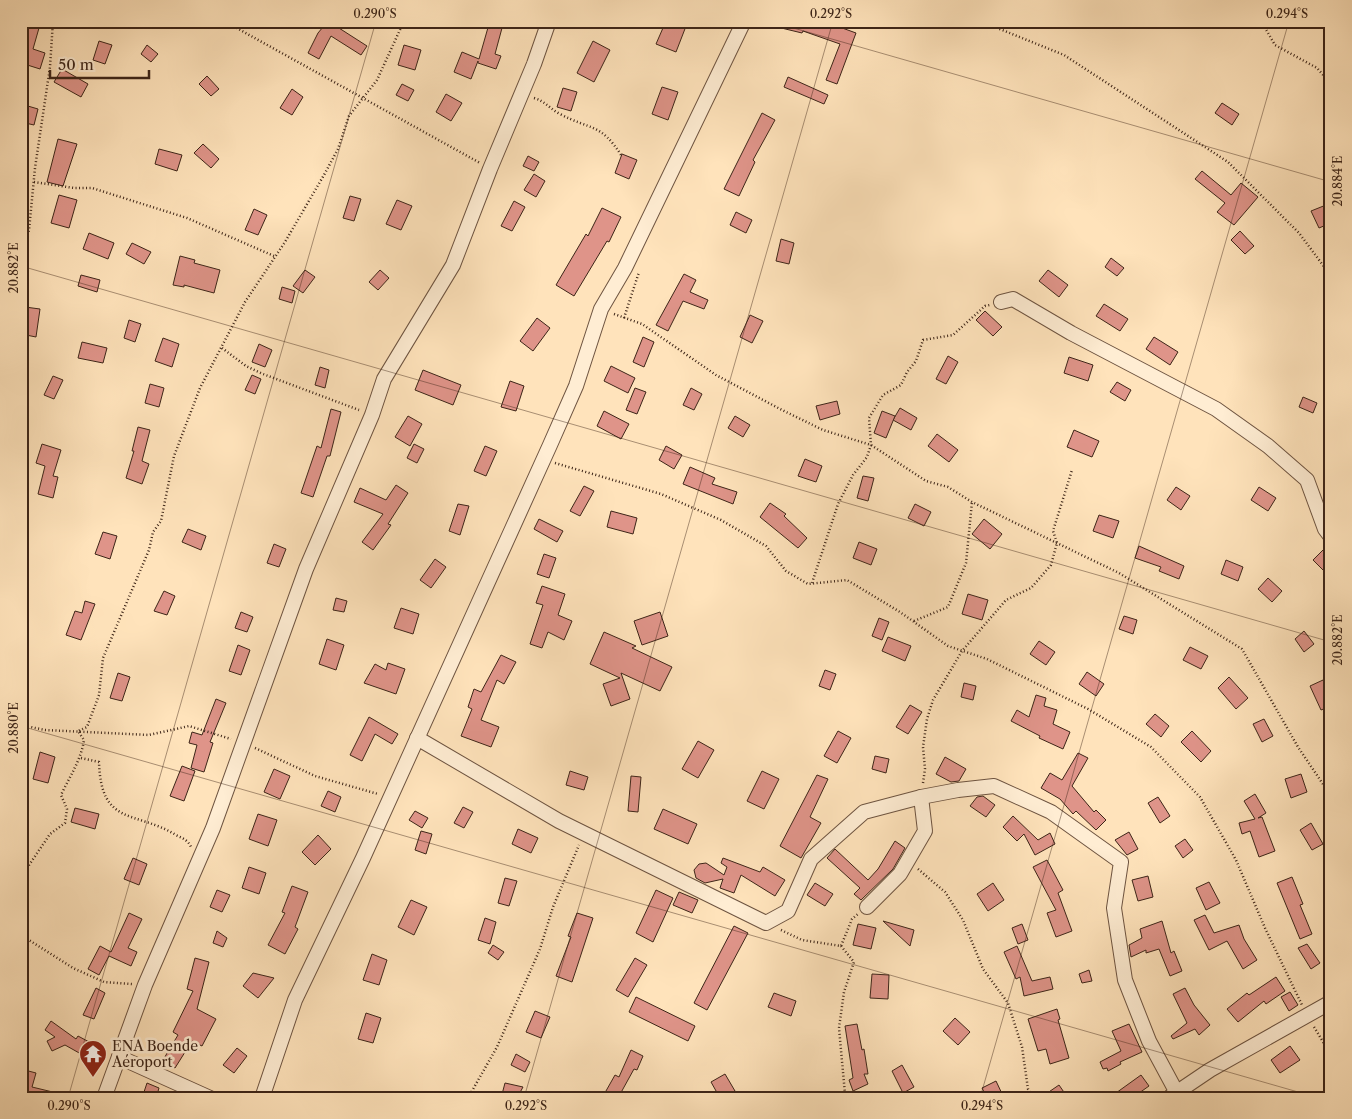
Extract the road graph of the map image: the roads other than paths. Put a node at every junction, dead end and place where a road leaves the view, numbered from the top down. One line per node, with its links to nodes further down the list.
1 (549, 21): 9 (street)
2 (744, 21): 5 (street)
3 (1001, 302): 4 (street)
4 (1331, 537)
5 (417, 738): 6 (street); 13 (street)
6 (921, 796): 7 (street); 10 (street)
7 (867, 907)
8 (1331, 1002): 10 (street)
9 (119, 1057): 11 (street); 12 (street)
10 (1173, 1095)
11 (104, 1098)
12 (210, 1098)
13 (262, 1098)

